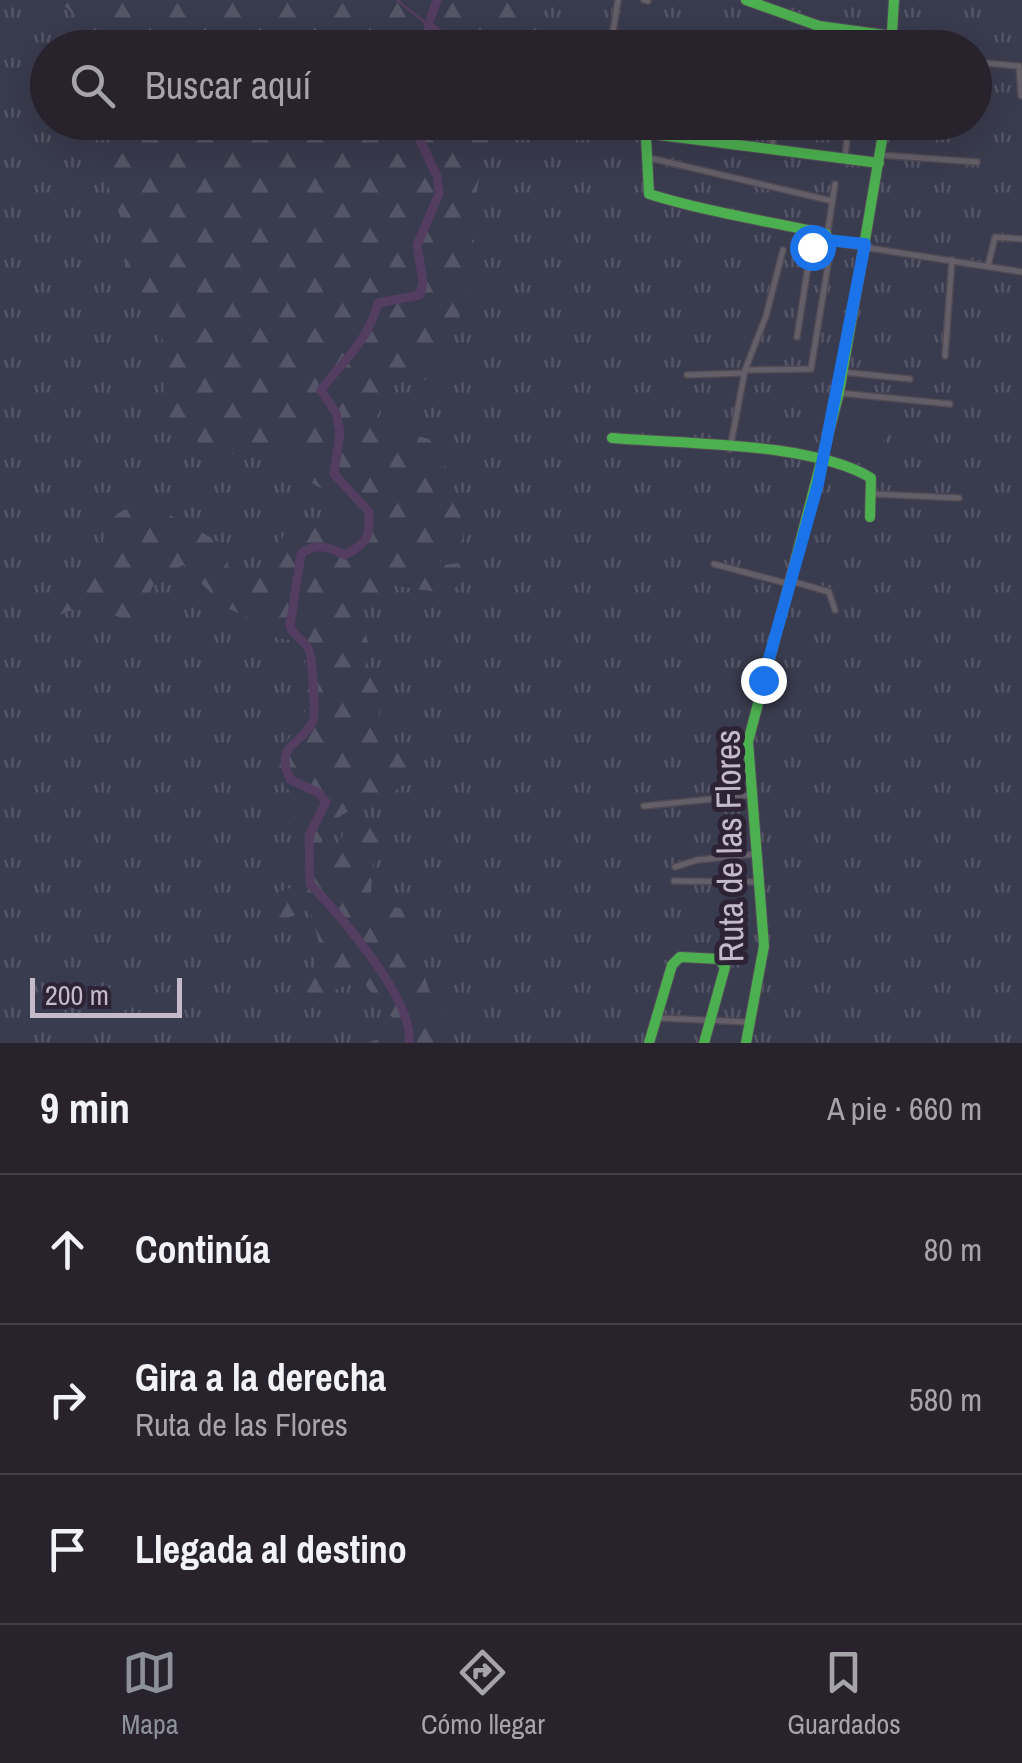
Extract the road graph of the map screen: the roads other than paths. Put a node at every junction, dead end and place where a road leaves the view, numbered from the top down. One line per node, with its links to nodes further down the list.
1 (618, 0): 4 (street)
2 (746, 0): 5 (street)
3 (894, 0): 6 (street)
4 (613, 30)
5 (838, 30)
6 (892, 30)
7 (992, 64): 8 (street)
8 (1021, 96)
9 (647, 140): 15 (street)
10 (697, 140): 14 (street)
11 (773, 140): 14 (street)
12 (847, 140): 16 (street)
13 (882, 140): 17 (street, Ruta de las Flores)
14 (772, 150): 16 (street)
15 (650, 158): 20 (street); 21 (street)
16 (846, 158): 17 (street)
17 (880, 159): 18 (street); 23 (street, Ruta de las Flores)
18 (977, 162)
19 (835, 184): 20 (street)
20 (832, 201): 21 (street)
21 (829, 238): 23 (street); 28 (street); 30 (street)
22 (1022, 239): 26 (street)
23 (865, 244): 25 (street); 31 (street, Ruta de las Flores)
24 (783, 250): 30 (street)
25 (952, 260): 26 (street); 29 (street)
26 (988, 266): 27 (street)
27 (1022, 272)
28 (796, 337)
29 (945, 356)
30 (744, 372): 32 (street); 37 (street)
31 (842, 372): 33 (street); 34 (street, Ruta de las Flores)
32 (688, 375)
33 (910, 378)
34 (839, 392): 35 (street); 38 (street, Ruta de las Flores)
35 (950, 404)
36 (612, 438): 37 (street)
37 (730, 450): 38 (street)
38 (823, 461): 39 (street); 43 (street, Ruta de las Flores)
39 (873, 494): 40 (street); 41 (street)
40 (959, 498)
41 (870, 517)
42 (714, 564): 43 (street)
43 (790, 582): 44 (street); 45 (street, Ruta de las Flores)
44 (834, 610)
45 (751, 795): 46 (street); 47 (street, Ruta de las Flores)
46 (644, 806)
47 (756, 854): 48 (street); 50 (street, Ruta de las Flores)
48 (674, 867)
49 (674, 882): 50 (street)
50 (760, 882): 53 (street, Ruta de las Flores)
51 (658, 1018): 52 (street); 52 (street); 54 (street)
52 (710, 1020): 53 (street); 55 (street)
53 (750, 1022): 56 (street, Ruta de las Flores)
54 (649, 1043)
55 (704, 1043)
56 (746, 1043)

